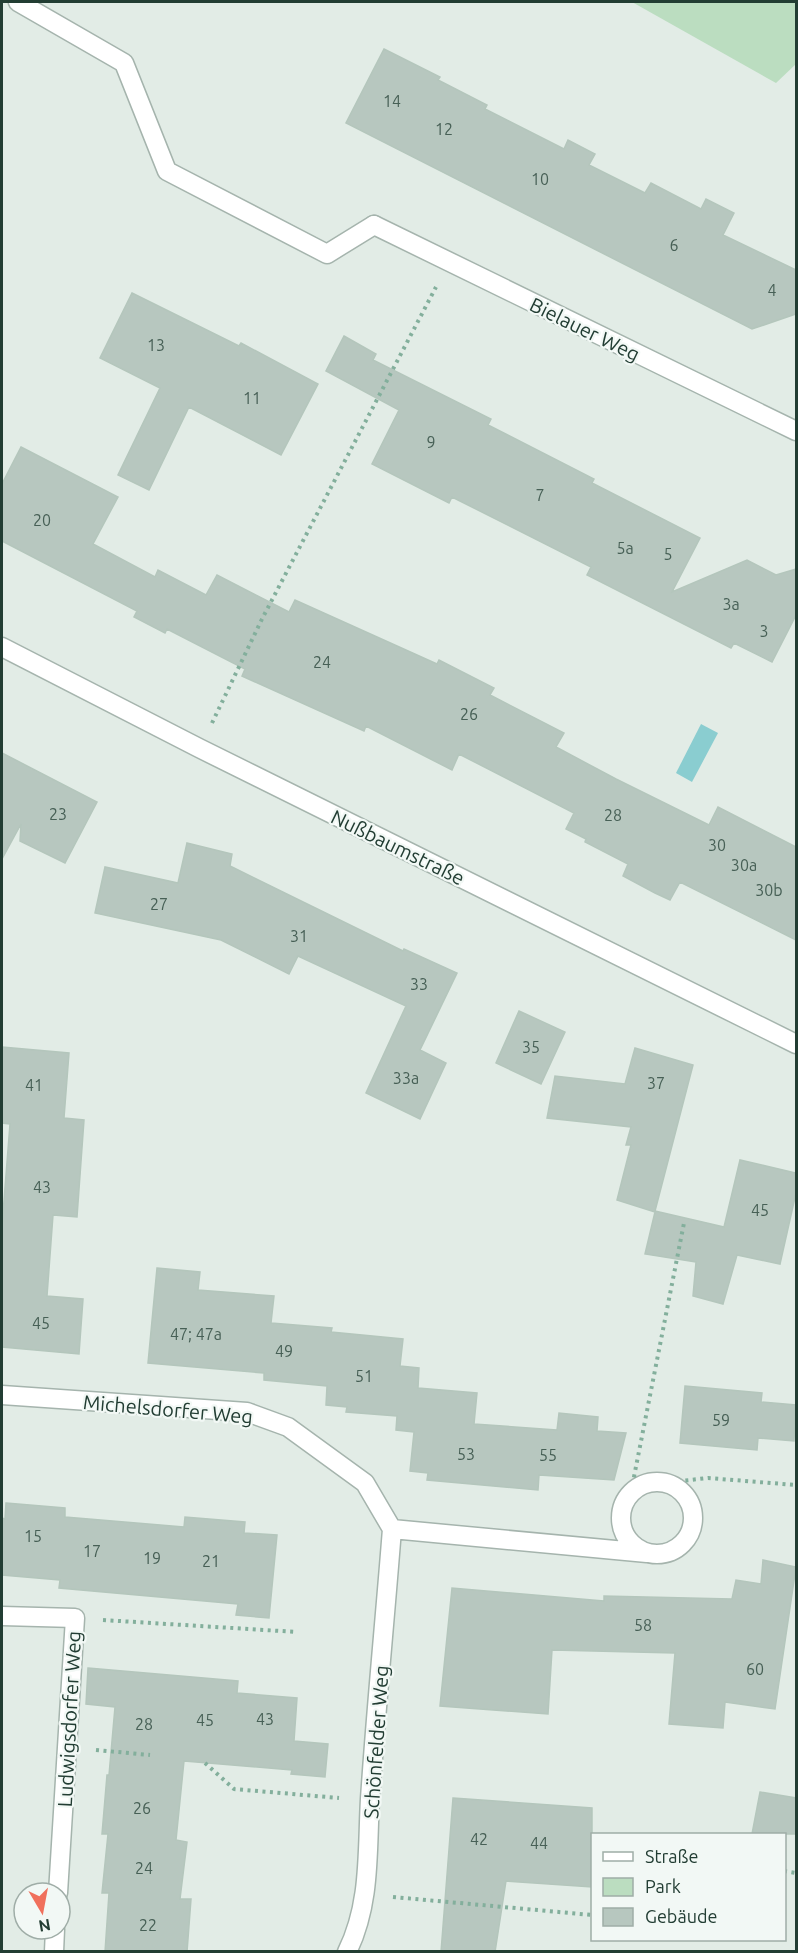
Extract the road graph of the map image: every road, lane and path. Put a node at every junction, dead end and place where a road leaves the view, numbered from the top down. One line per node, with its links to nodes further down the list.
1 (18, 2): 2 (street, Bielauer Weg)
2 (449, 262): 3 (street, Bielauer Weg); 5 (path)
3 (796, 431)
4 (2, 647): 5 (street, Nußbaumstraße)
5 (199, 748): 6 (street, Nußbaumstraße)
6 (796, 1044)
7 (684, 1223): 11 (path)
8 (2, 1395): 12 (street, Michelsdorfer Weg)
9 (663, 1483): 10 (path); 11 (street); 13 (street)
10 (796, 1485)
11 (631, 1492): 13 (street)
12 (392, 1529): 13 (street); 20 (street, Schönfelder Weg)
13 (647, 1553)
14 (2, 1616): 15 (street, Ludwigsdorfer Weg)
15 (75, 1618): 16 (path); 17 (street, Ludwigsdorfer Weg)
16 (297, 1632)
17 (68, 1747): 18 (path); 21 (street, Ludwigsdorfer Weg)
18 (150, 1755)
19 (205, 1763): 20 (path)
20 (370, 1800): 22 (street, Schönfelder Weg)
21 (59, 1881)
22 (365, 1894): 23 (path); 24 (street, Schönfelder Weg)
23 (591, 1915)
24 (347, 1952)

